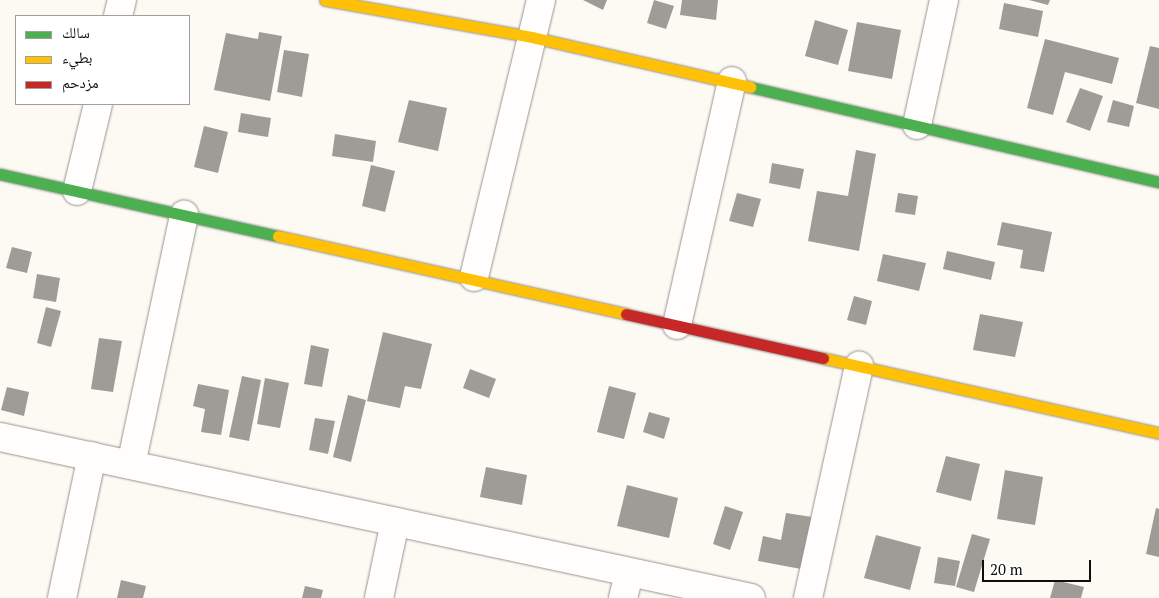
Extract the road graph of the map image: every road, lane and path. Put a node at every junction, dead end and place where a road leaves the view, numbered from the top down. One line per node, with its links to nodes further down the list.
1 (122, 0): 5 (street)
2 (325, 0): 6 (street)
3 (541, 0): 6 (street)
4 (944, 0): 9 (street)
5 (118, 15)
6 (532, 37): 7 (street); 14 (street)
7 (732, 81): 9 (street); 15 (street)
8 (98, 105): 12 (street)
9 (917, 125): 11 (street)
10 (0, 174): 12 (street)
11 (1159, 182)
12 (77, 191): 13 (street)
13 (184, 215): 14 (street); 20 (street)
14 (474, 277): 15 (street)
15 (677, 325): 16 (street)
16 (859, 366): 17 (street); 26 (street)
17 (1159, 433)
18 (0, 437): 19 (street)
19 (92, 456): 20 (street); 23 (street)
20 (130, 465): 21 (street)
21 (395, 522): 22 (street); 24 (street)
22 (626, 586): 25 (street)
23 (62, 598)
24 (380, 598)
25 (751, 598)
26 (808, 598)

